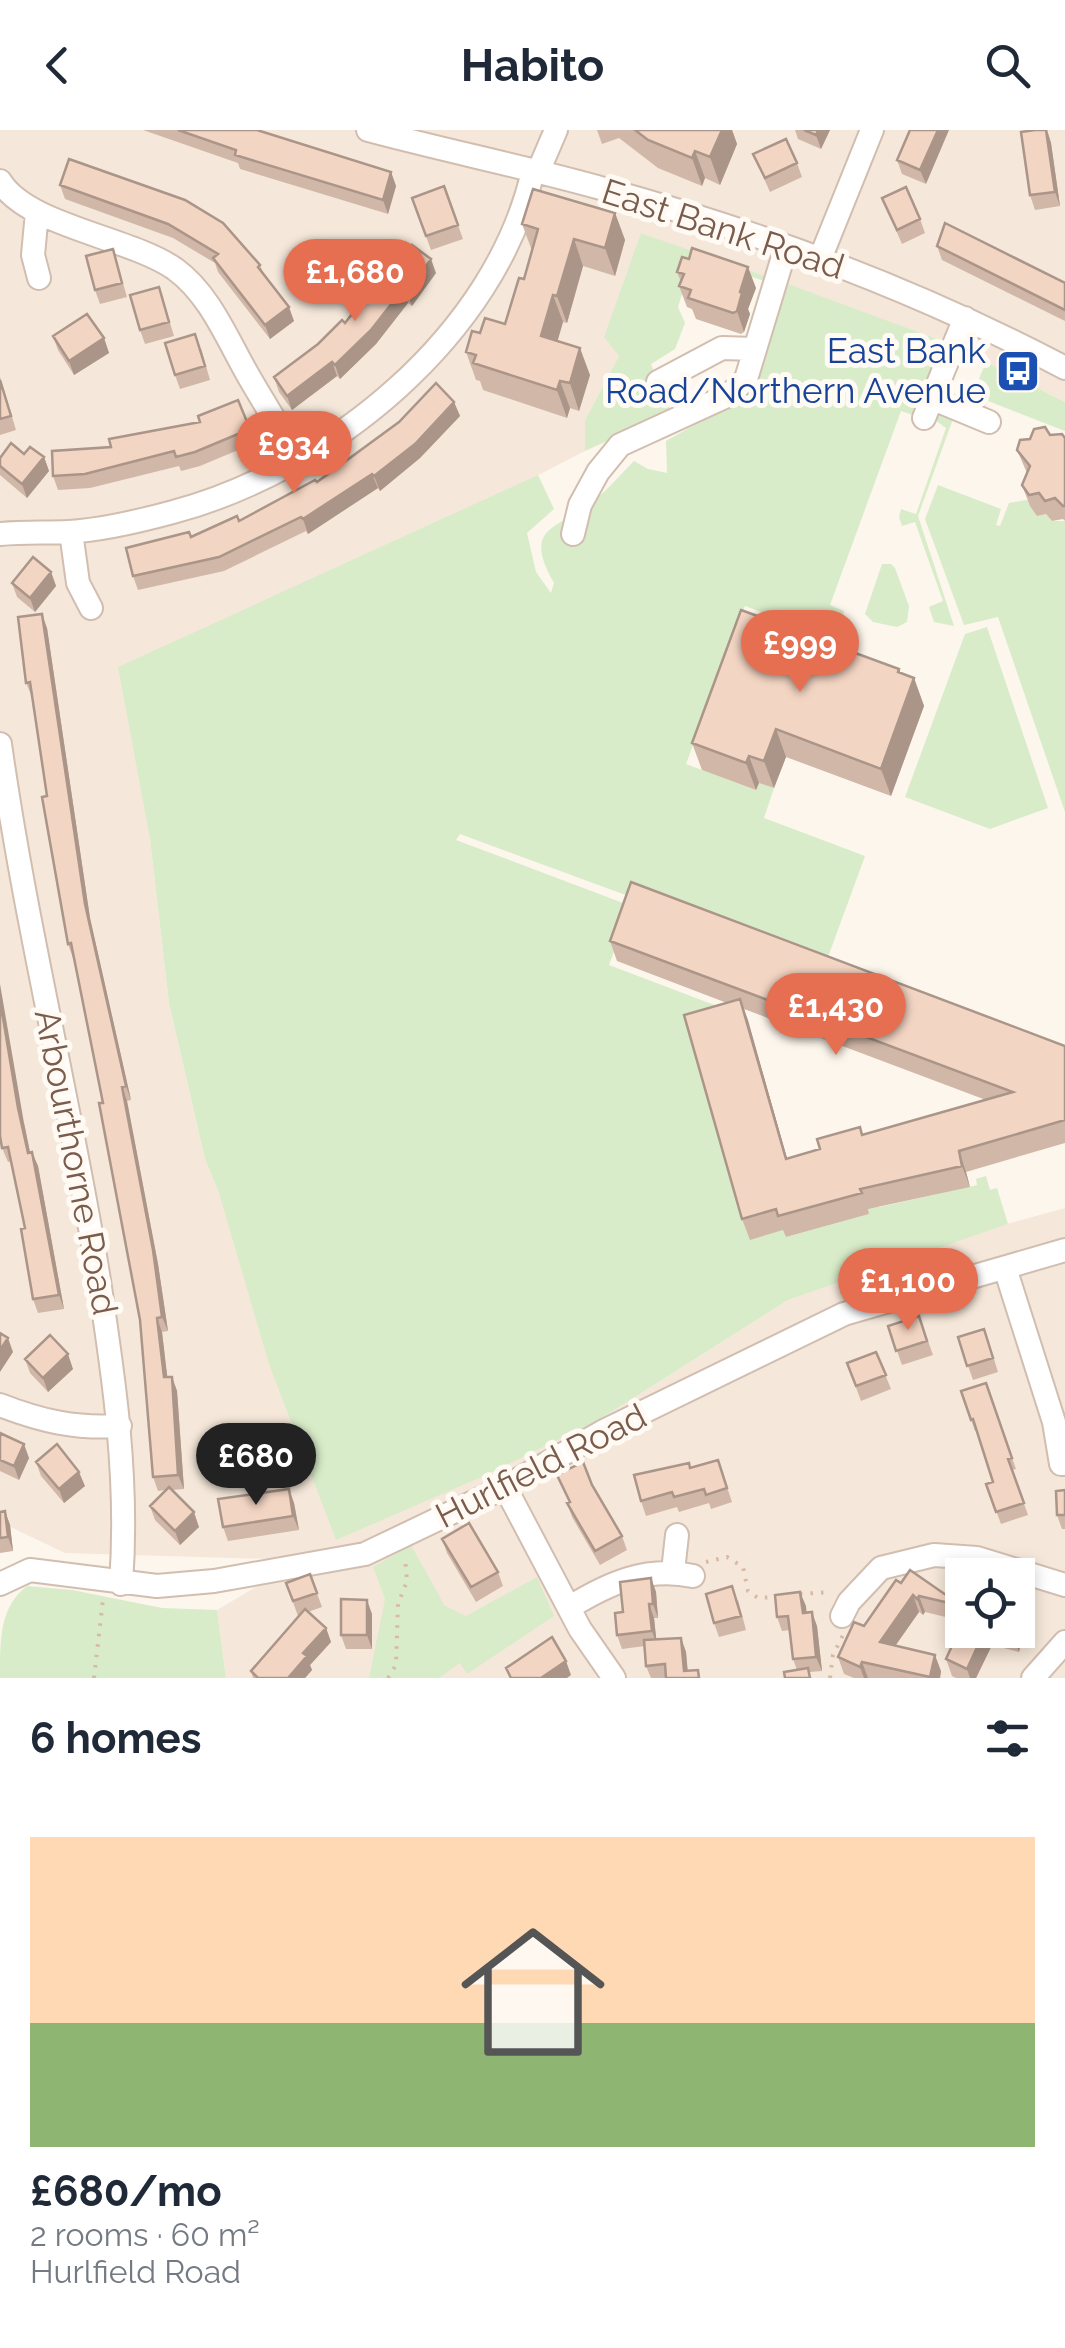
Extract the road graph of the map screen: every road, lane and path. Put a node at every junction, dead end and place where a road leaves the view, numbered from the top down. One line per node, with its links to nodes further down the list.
1 (368, 130): 4 (street, East Bank Road)
2 (556, 130): 4 (street)
3 (872, 130): 8 (street)
4 (535, 172): 7 (street, East Bank Road); 15 (street)
5 (0, 181): 6 (street)
6 (37, 212): 9 (street); 15 (street)
7 (786, 246): 8 (street, East Bank Road); 11 (street)
8 (820, 259): 10 (street, East Bank Road)
9 (40, 278)
10 (964, 318): 12 (street, East Bank Road); 14 (street)
11 (755, 349): 13 (street); 18 (street)
12 (1065, 368)
13 (658, 382)
14 (989, 422)
15 (299, 461): 16 (street)
16 (71, 532): 17 (street); 19 (street)
17 (0, 534)
18 (572, 534)
19 (91, 608)
20 (0, 748): 24 (street, Arbourthorne Road)
21 (1065, 1250): 22 (street, Hurlfield Road)
22 (1005, 1268): 25 (street); 26 (street, Hurlfield Road)
23 (0, 1404): 24 (street)
24 (120, 1426): 30 (street, Arbourthorne Road)
25 (1065, 1464)
26 (505, 1486): 28 (street, Hurlfield Road); 35 (street)
27 (678, 1535): 29 (street)
28 (397, 1539): 30 (street, Hurlfield Road); 39 (path)
29 (683, 1574): 34 (path); 35 (street)
30 (113, 1582): 31 (street, Hurlfield Road); 38 (path)
31 (0, 1584)
32 (1065, 1585): 36 (street)
33 (795, 1595): 36 (path)
34 (776, 1597)
35 (570, 1608): 40 (street)
36 (846, 1609): 41 (path)
37 (1065, 1642): 42 (street)
38 (94, 1678)
39 (388, 1678)
40 (614, 1678)
41 (830, 1678)
42 (1033, 1678)

